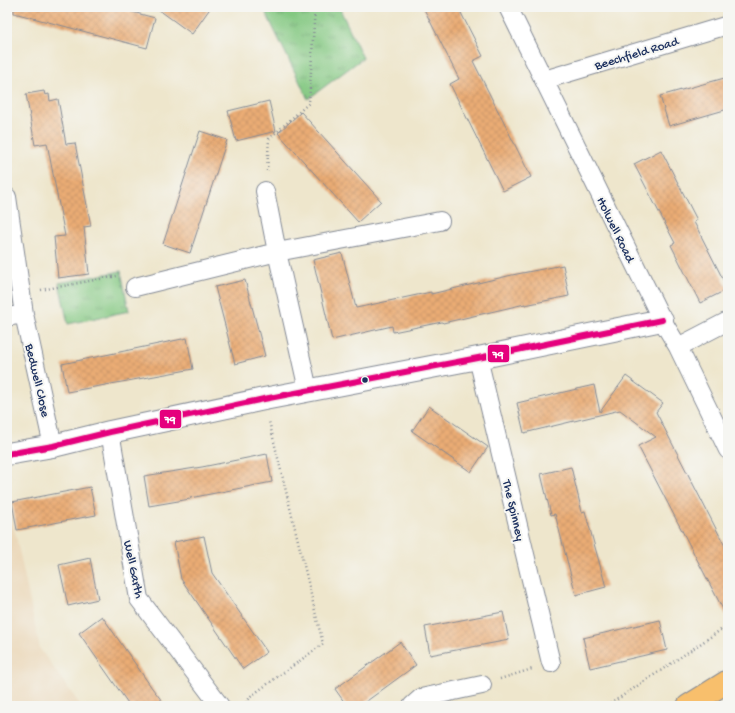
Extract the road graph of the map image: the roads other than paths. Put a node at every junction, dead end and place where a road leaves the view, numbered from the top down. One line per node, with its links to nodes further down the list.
1 (508, 7): 3 (street, Holwell Road)
2 (728, 25): 3 (street, Beechfield Road)
3 (544, 80): 10 (street, Holwell Road)
4 (265, 191): 7 (street)
5 (7, 197): 9 (street, Bedwell Close)
6 (440, 220): 7 (street)
7 (277, 252): 8 (street); 14 (street)
8 (135, 286)
9 (15, 315): 16 (street, Bedwell Close)
10 (662, 320): 12 (street, Holwell Road); 13 (street)
11 (728, 321): 12 (street)
12 (678, 347): 17 (street, Holwell Road)
13 (478, 358): 14 (street); 19 (street, The Spinney)
14 (308, 390): 15 (street)
15 (110, 432): 16 (street); 22 (street, Well Garth)
16 (54, 446): 18 (street)
17 (728, 450)
18 (7, 454)
19 (551, 662)
20 (728, 681): 24 (main road)
21 (482, 685): 23 (street)
22 (220, 706)
23 (412, 706)
24 (688, 706)

